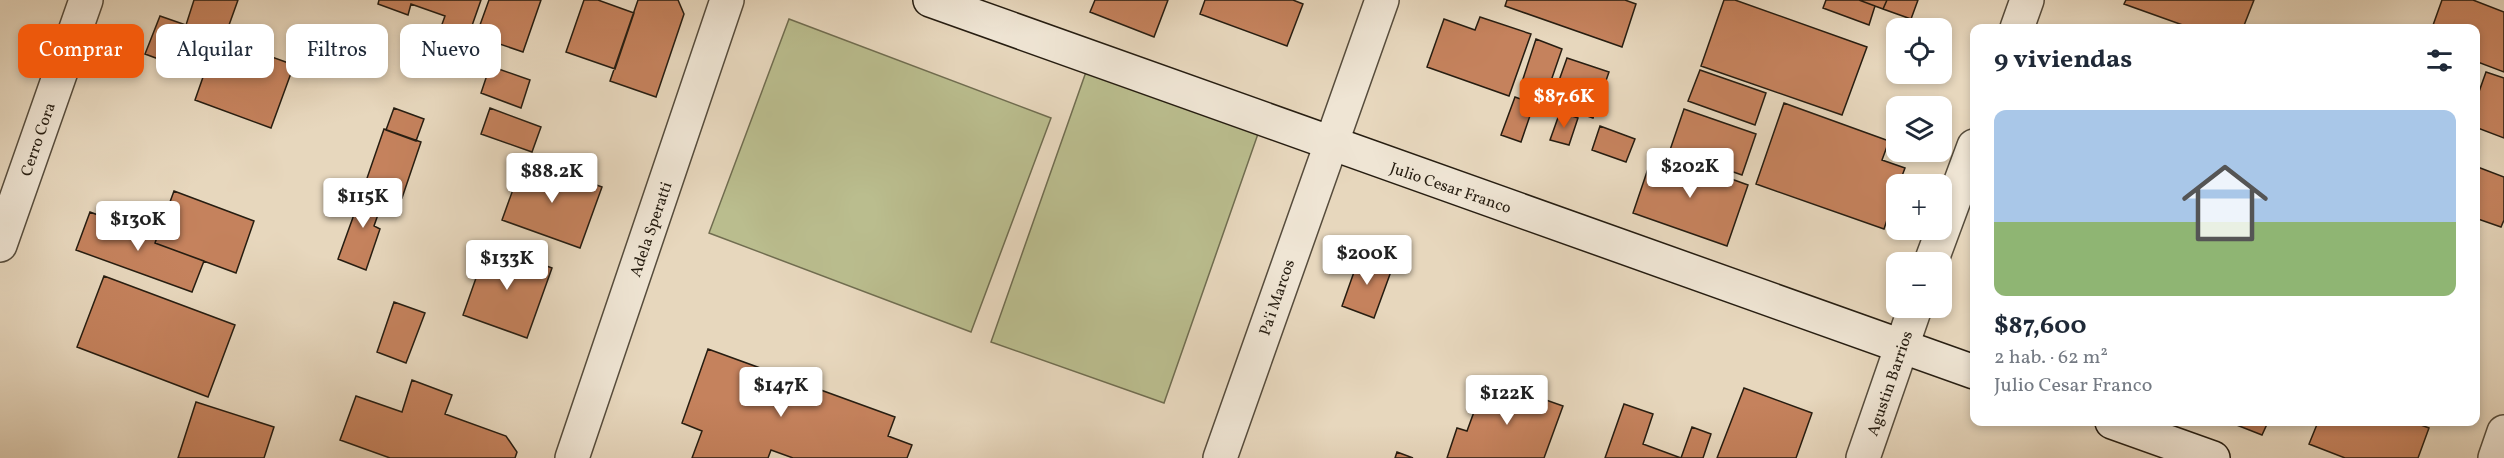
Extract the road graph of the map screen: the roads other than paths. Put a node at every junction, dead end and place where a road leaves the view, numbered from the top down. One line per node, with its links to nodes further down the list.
1 (86, 0): 9 (street, Cerro Cora)
2 (727, 0): 16 (street, Adela Speratti)
3 (930, 0): 7 (street, Julio Cesar Franco)
4 (1382, 0): 7 (street, Pa'i Marcos)
5 (2027, 0): 6 (street)
6 (2018, 24)
7 (1329, 144): 12 (street, Julio Cesar Franco); 17 (street, Pa'i Marcos)
8 (1970, 157): 10 (street)
9 (0, 245)
10 (1936, 252)
11 (1911, 318): 12 (street, Agustin Barrios)
12 (1901, 345): 13 (street, Julio Cesar Franco); 18 (street, Agustin Barrios)
13 (1970, 371)
14 (2123, 426): 19 (street)
15 (2504, 432): 20 (street)
16 (572, 458)
17 (1220, 458)
18 (1863, 458)
19 (2213, 458)
20 (2495, 458)

